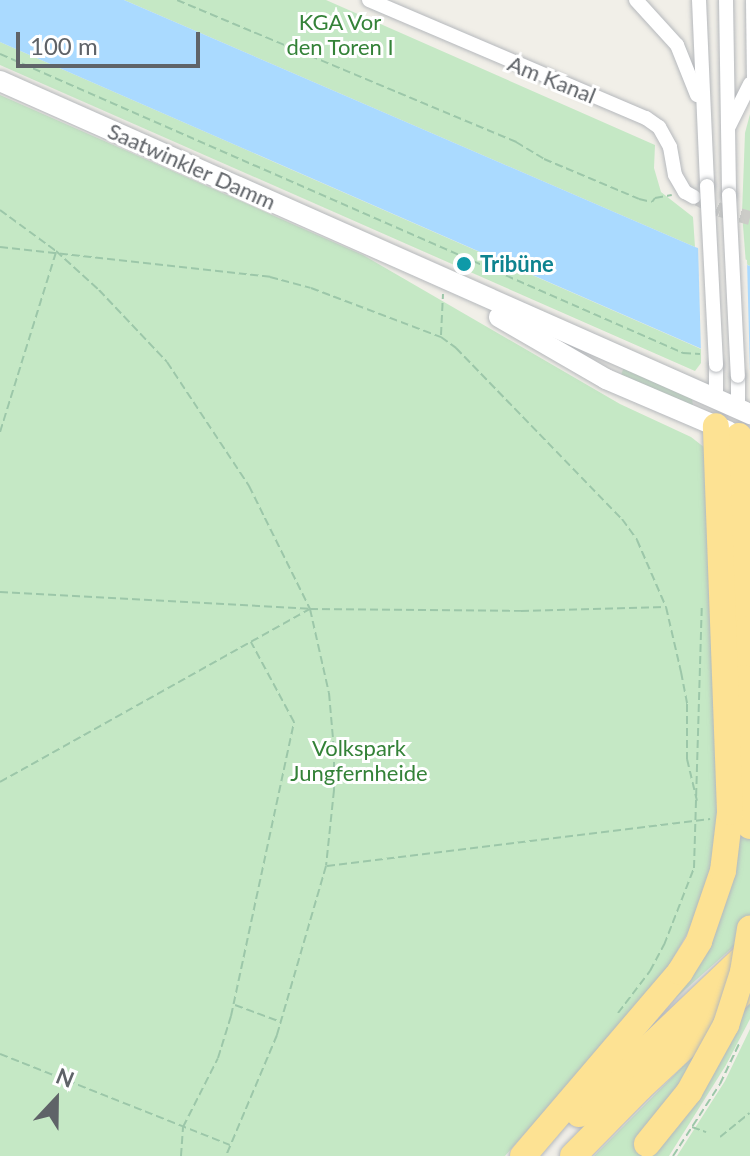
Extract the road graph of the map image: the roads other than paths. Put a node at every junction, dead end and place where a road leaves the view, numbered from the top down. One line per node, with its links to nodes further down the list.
1 (369, 0): 10 (street, Am Kanal)
2 (637, 0): 8 (street)
3 (699, 0): 8 (street)
4 (726, 0): 9 (street)
5 (749, 0): 7 (lane)
6 (0, 81): 11 (main road, Saatwinkler Damm)
7 (750, 84): 9 (street)
8 (704, 129): 9 (street); 14 (street, bridge)
9 (727, 130): 14 (street, bridge)
10 (690, 194)
11 (385, 251): 12 (main road, Saatwinkler Damm); 13 (main road, Saatwinkler Damm)
12 (616, 357): 13 (main road); 14 (main road, Saatwinkler Damm)
13 (606, 379): 14 (main road, Saatwinkler Damm)
14 (735, 421): 15 (highway); 22 (highway)
15 (746, 508): 16 (highway)
16 (749, 630): 17 (highway)
17 (750, 826)
18 (750, 929): 21 (highway, bridge)
19 (750, 951): 23 (highway)
20 (750, 986): 24 (highway)
21 (641, 1150)
22 (523, 1156)
23 (538, 1156)
24 (573, 1156)

